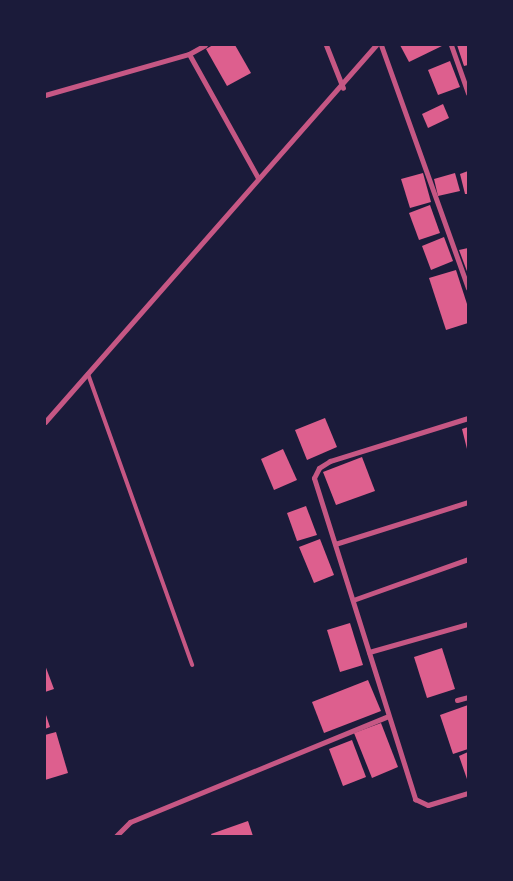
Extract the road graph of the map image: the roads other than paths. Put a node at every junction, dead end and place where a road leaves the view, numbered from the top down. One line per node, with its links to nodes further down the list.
1 (205, 45): 6 (street)
2 (326, 45): 9 (street)
3 (376, 45): 9 (street)
4 (381, 45): 13 (street)
5 (451, 45): 8 (street)
6 (189, 54): 11 (street); 12 (street)
7 (468, 68): 8 (street)
8 (461, 70): 10 (street)
9 (342, 88): 12 (street)
10 (468, 93)
11 (45, 95)
12 (258, 178): 14 (street)
13 (468, 288)
14 (88, 374): 16 (street); 23 (lane)
15 (468, 418): 18 (street)
16 (45, 422)
17 (468, 502): 18 (street)
18 (335, 544): 20 (street)
19 (468, 559): 20 (street)
20 (353, 600): 22 (street)
21 (468, 624): 22 (street)
22 (369, 652): 26 (street)
23 (192, 665)
24 (468, 696): 25 (street)
25 (456, 700)
26 (388, 716): 27 (street); 28 (street)
27 (468, 793)
28 (116, 836)

